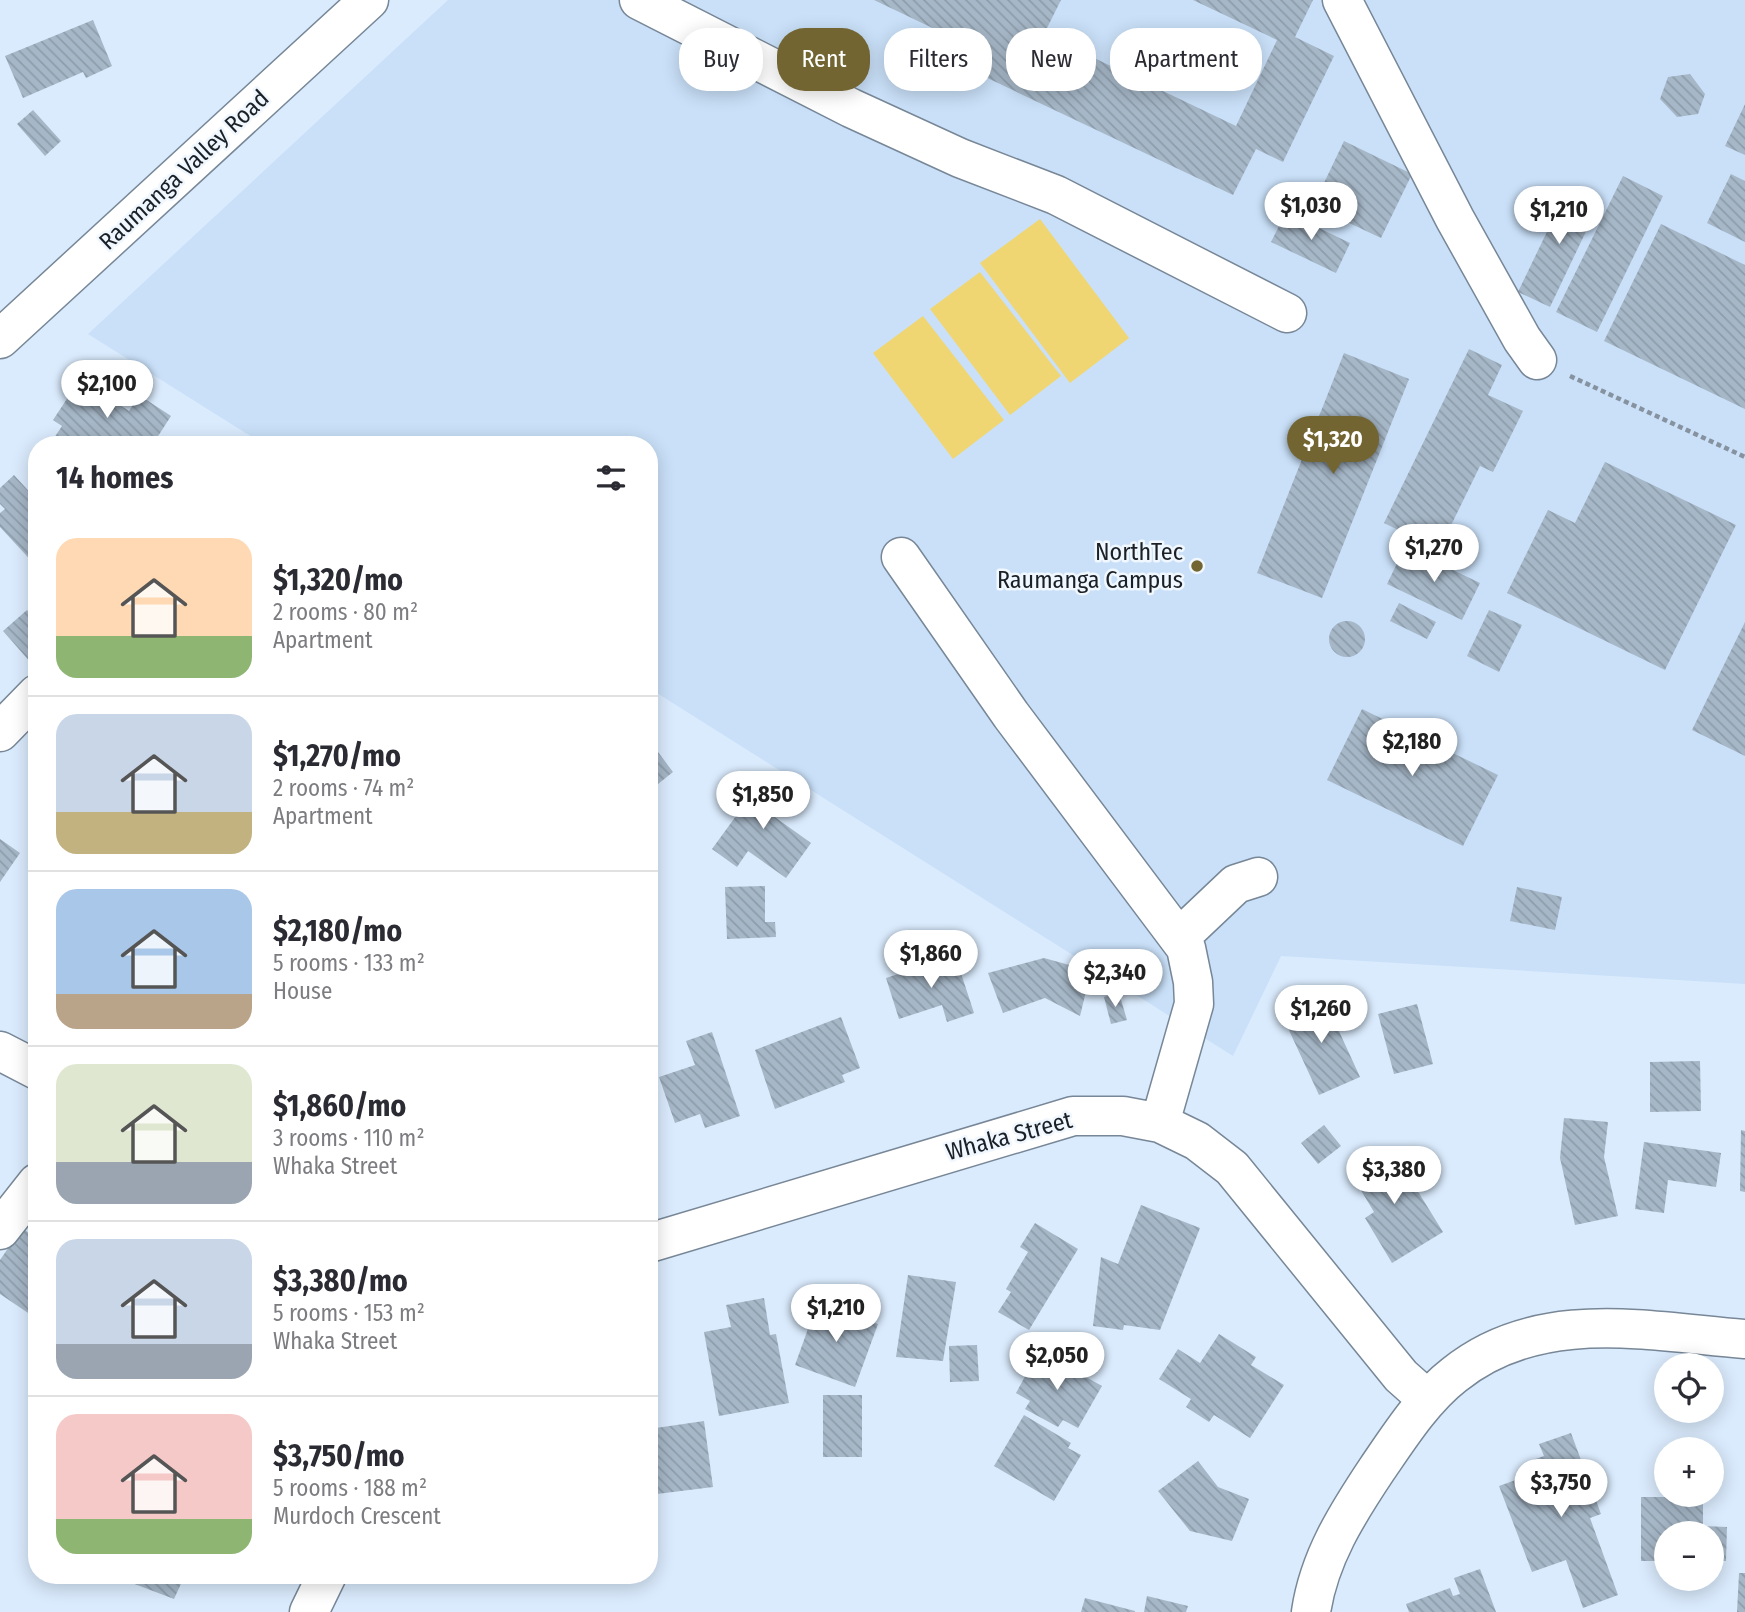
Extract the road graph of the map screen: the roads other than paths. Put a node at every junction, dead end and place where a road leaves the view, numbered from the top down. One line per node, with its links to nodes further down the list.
1 (369, 0): 5 (street, Raumanga Valley Road)
2 (639, 0): 4 (street)
3 (1342, 0): 6 (street)
4 (1287, 313)
5 (0, 340)
6 (1537, 360)
7 (901, 557): 11 (street)
8 (28, 703): 9 (street)
9 (0, 732)
10 (1258, 877): 11 (street)
11 (1178, 938): 14 (street)
12 (0, 1051): 13 (street)
13 (28, 1065)
14 (1160, 1123): 17 (street, Whaka Street); 19 (street, Whaka Street)
15 (28, 1194): 16 (street)
16 (0, 1230)
17 (658, 1239)
18 (1745, 1339): 19 (street)
19 (1428, 1400): 22 (street)
20 (323, 1584): 21 (street)
21 (309, 1612)
22 (1311, 1612)

